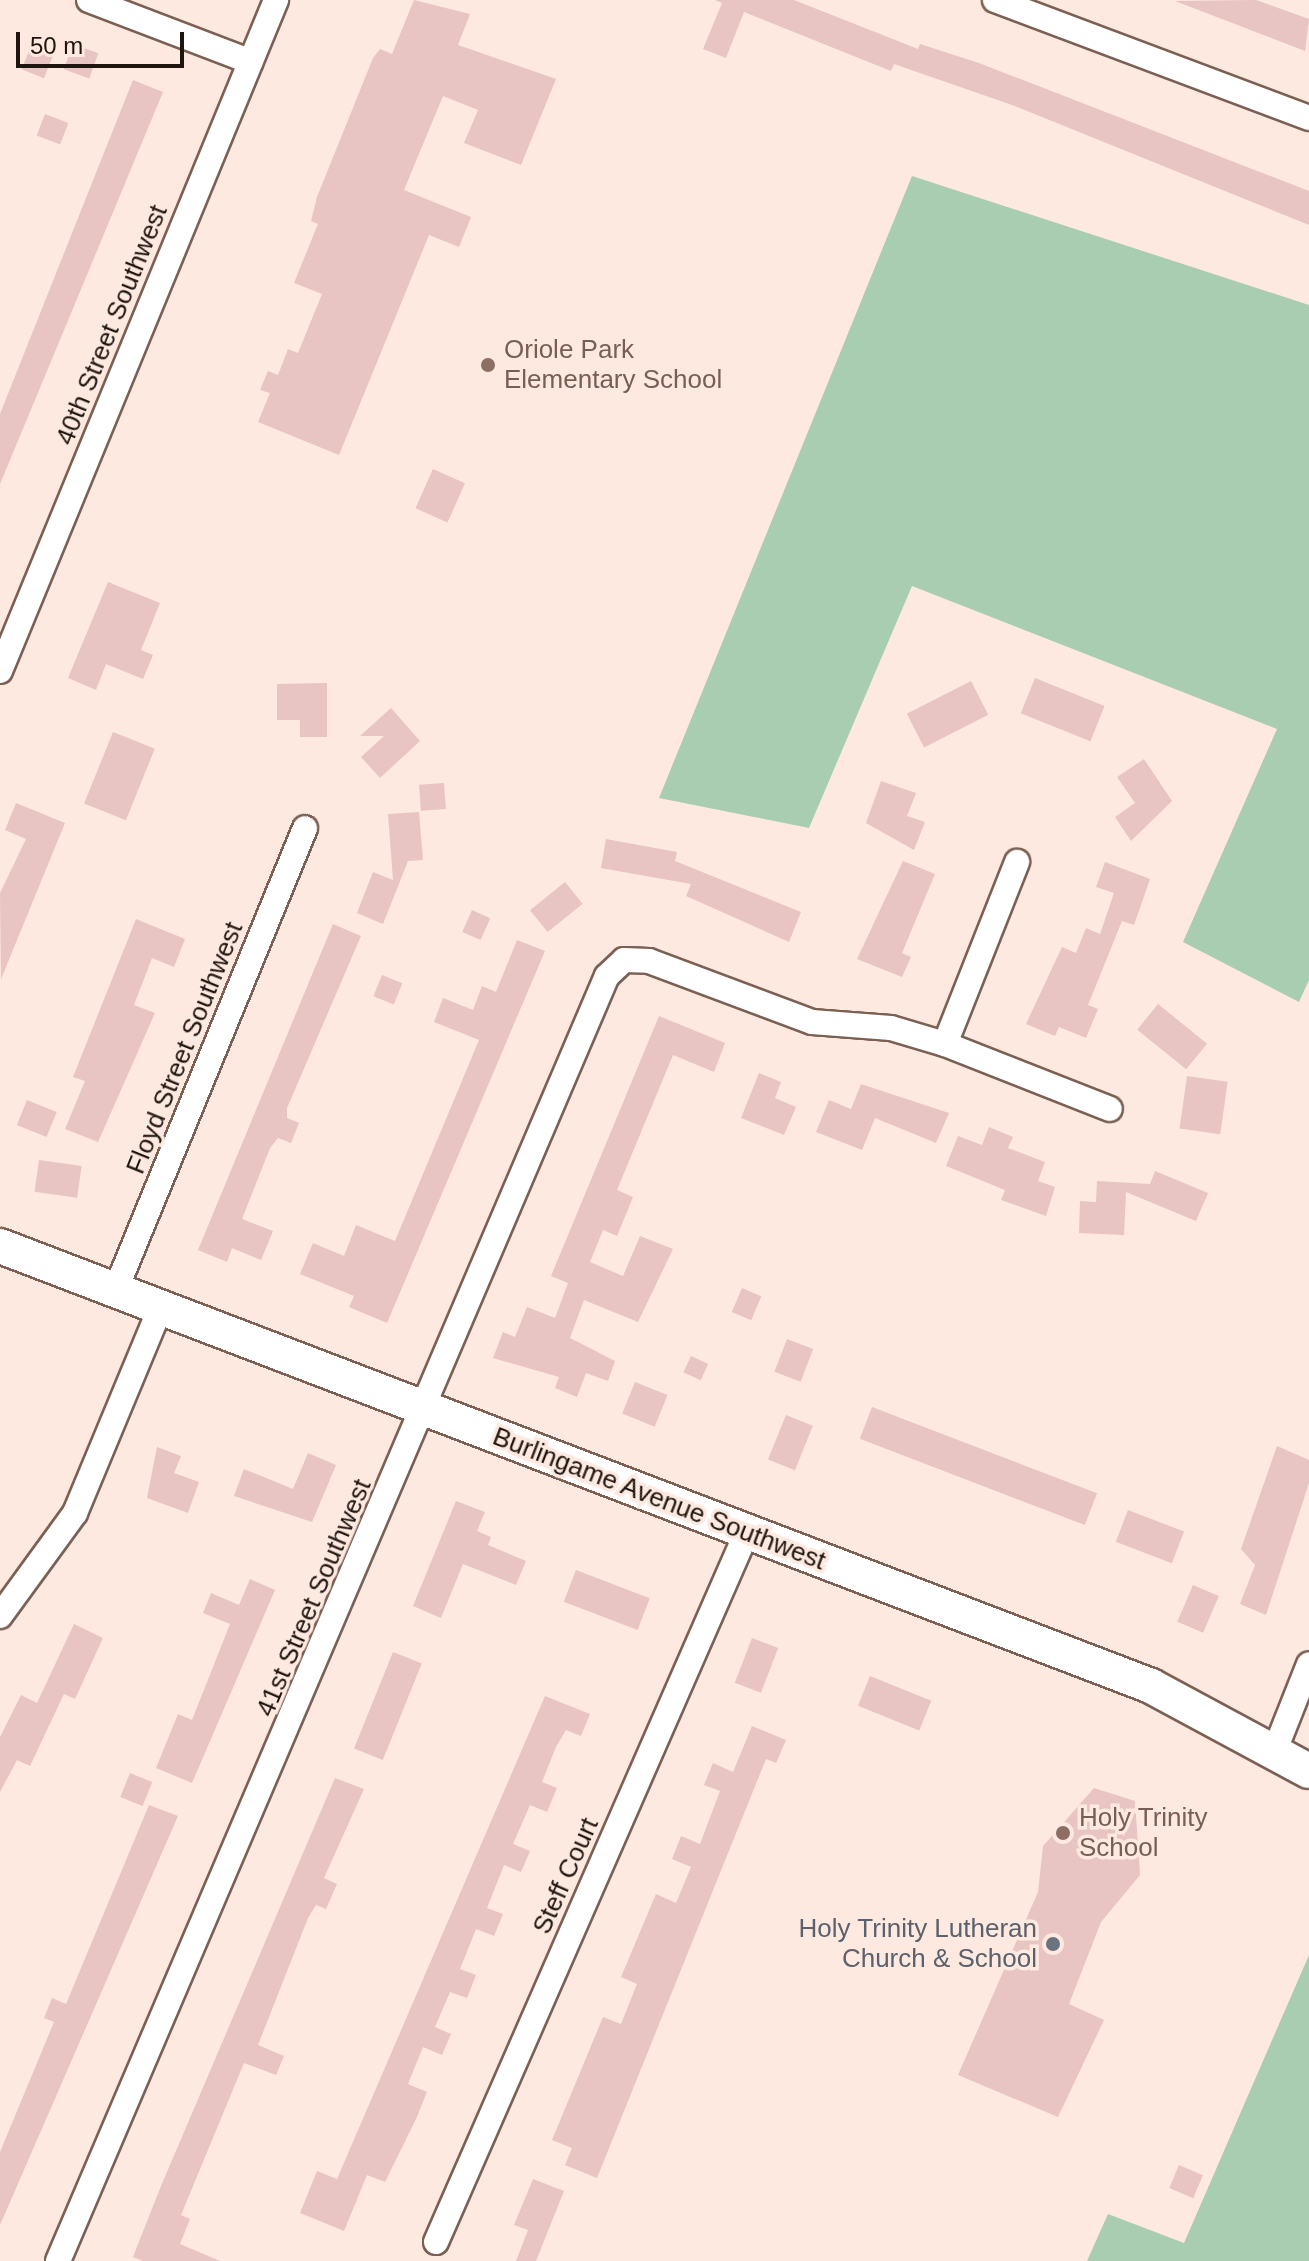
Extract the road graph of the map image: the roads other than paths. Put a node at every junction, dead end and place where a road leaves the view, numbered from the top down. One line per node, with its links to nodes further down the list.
1 (89, 0): 4 (street)
2 (276, 0): 4 (street, 40th Street Southwest)
3 (995, 0): 5 (street)
4 (251, 62): 6 (street, 40th Street Southwest)
5 (1309, 118)
6 (0, 671)
7 (305, 828): 12 (street, Floyd Street Southwest)
8 (1017, 862): 9 (street)
9 (945, 1044): 10 (street); 14 (street, 41st Street Southwest)
10 (1110, 1109)
11 (0, 1246): 12 (street, Burlingame Avenue Southwest)
12 (116, 1289): 13 (street, Burlingame Avenue Southwest)
13 (161, 1306): 14 (street, Burlingame Avenue Southwest); 16 (street)
14 (425, 1410): 15 (street, Burlingame Avenue Southwest); 21 (street, 41st Street Southwest)
15 (747, 1532): 18 (street, Burlingame Avenue Southwest); 20 (street, Steff Court)
16 (0, 1616)
17 (1309, 1664): 18 (street)
18 (1275, 1750): 19 (street, Burlingame Avenue Southwest)
19 (1309, 1771)
20 (436, 2242)
21 (58, 2261)

